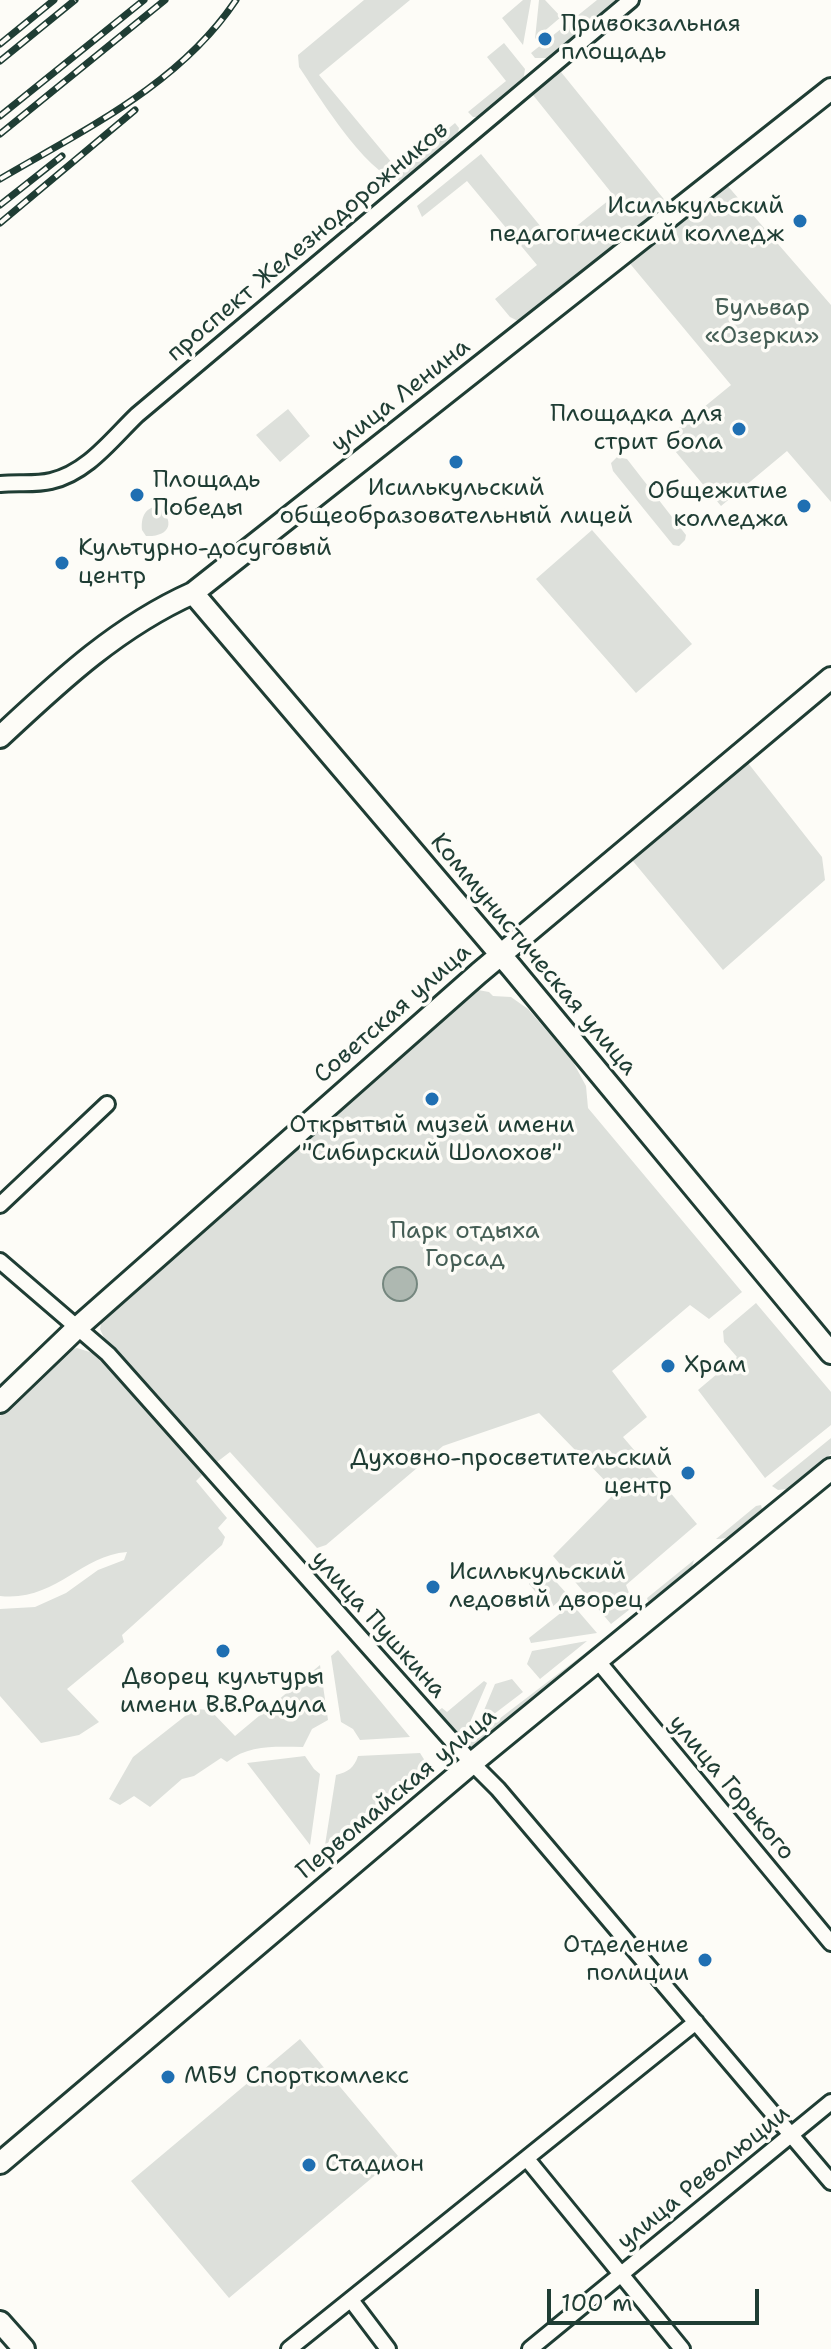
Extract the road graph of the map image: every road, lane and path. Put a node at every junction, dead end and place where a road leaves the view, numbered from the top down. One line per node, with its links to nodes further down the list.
1 (631, 0): 3 (street, проспект Железнодорожников)
2 (831, 89): 4 (street, улица Ленина)
3 (0, 484)
4 (193, 593): 6 (street, улица Ленина); 7 (street, Коммунистическая улица)
5 (831, 678): 7 (street, Советская улица)
6 (0, 737)
7 (501, 955): 11 (street, Советская улица); 12 (street, Коммунистическая улица)
8 (107, 1104): 9 (street)
9 (0, 1205)
10 (0, 1261): 11 (street, улица Пушкина)
11 (78, 1327): 13 (street, Советская улица); 16 (street, улица Пушкина)
12 (831, 1353)
13 (0, 1402)
14 (831, 1469): 15 (street, Первомайская улица)
15 (597, 1660): 16 (street, Первомайская улица); 17 (street, улица Горького)
16 (472, 1763): 18 (street, улица Пушкина); 22 (street, Первомайская улица)
17 (831, 1943)
18 (696, 2022): 20 (street, улица Пушкина); 21 (street)
19 (831, 2102): 20 (street, улица Революции)
20 (791, 2135): 23 (street, улица Пушкина); 24 (street, улица Революции)
21 (527, 2159): 24 (street); 25 (street)
22 (0, 2163)
23 (831, 2182)
24 (622, 2274): 30 (street, улица Революции); 31 (street)
25 (351, 2300): 28 (street); 29 (street)
26 (0, 2322): 27 (street)
27 (24, 2349)
28 (289, 2349)
29 (388, 2349)
30 (530, 2349)
31 (682, 2349)

